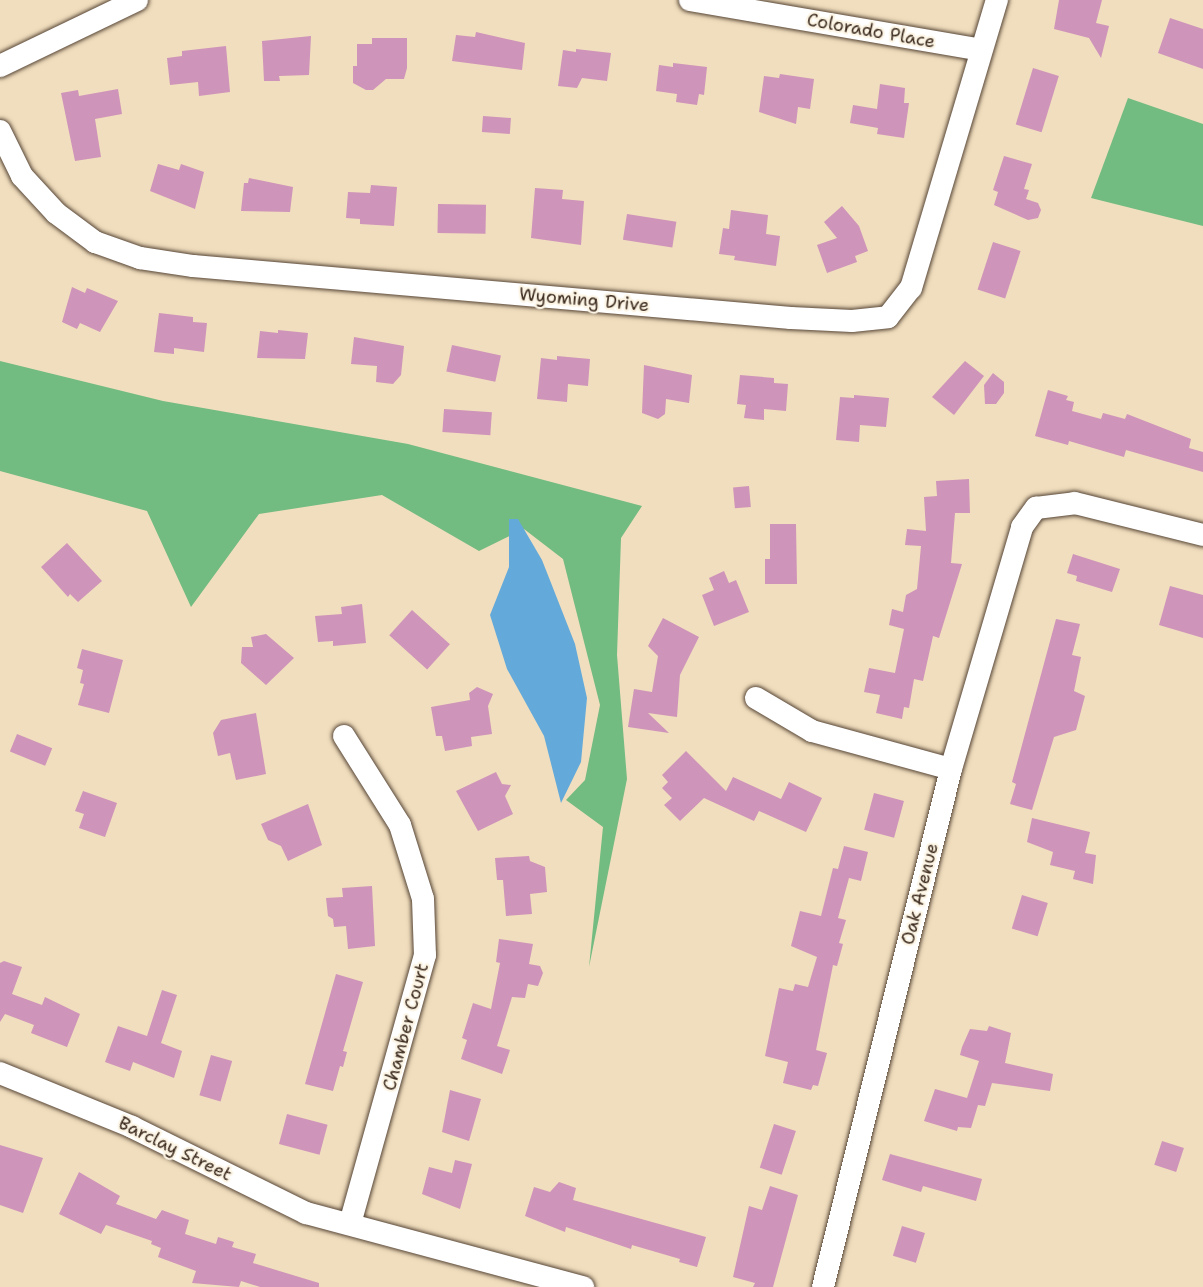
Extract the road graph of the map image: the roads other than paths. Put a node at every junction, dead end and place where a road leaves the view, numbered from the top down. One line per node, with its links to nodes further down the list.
1 (137, 0): 5 (street)
2 (690, 0): 4 (street, Colorado Place)
3 (997, 0): 4 (street, Wyoming Drive)
4 (981, 50): 6 (street, Wyoming Drive)
5 (0, 66)
6 (0, 130)
7 (1203, 535): 10 (street, Oak Avenue)
8 (756, 698): 10 (street)
9 (344, 736): 12 (street, Chamber Court)
10 (951, 769): 14 (street, Oak Avenue)
11 (0, 1073): 12 (street, Barclay Street)
12 (350, 1224): 13 (street, Barclay Street)
13 (583, 1287)
14 (823, 1287)

